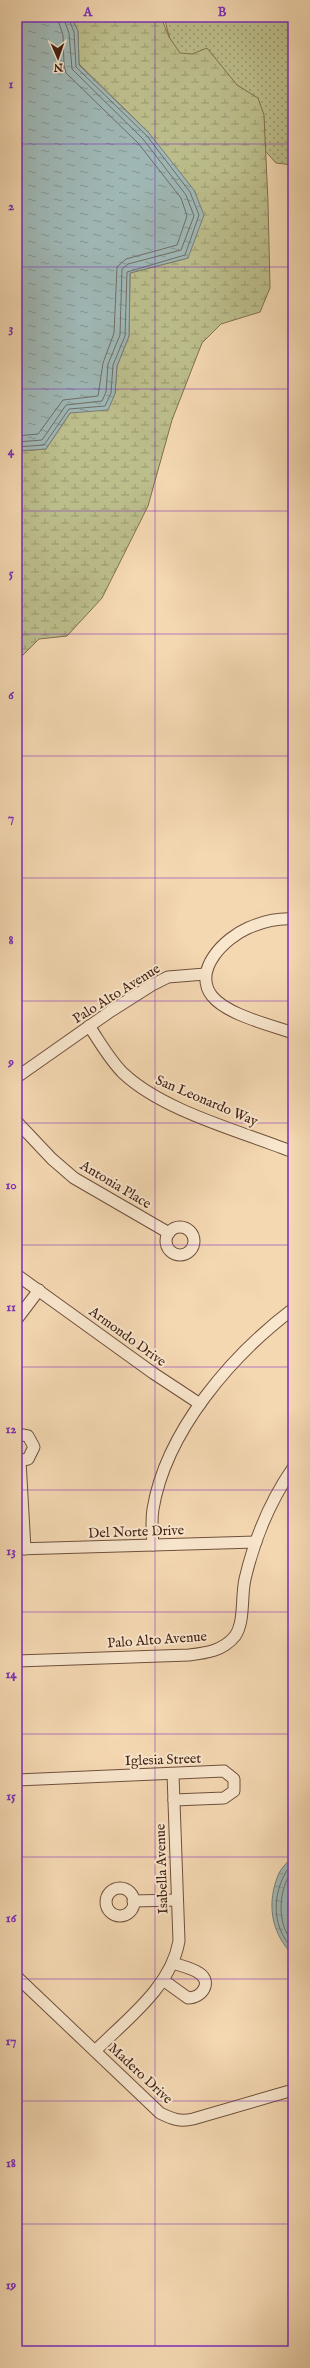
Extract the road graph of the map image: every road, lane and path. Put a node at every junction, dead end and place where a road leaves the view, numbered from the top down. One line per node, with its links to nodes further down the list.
1 (293, 919): 2 (street)
2 (205, 974): 3 (street, Palo Alto Avenue); 4 (street)
3 (90, 1026): 5 (street, Palo Alto Avenue); 7 (street, San Leonardo Way)
4 (293, 1033)
5 (17, 1077)
6 (17, 1122): 8 (street, Antonia Place)
7 (293, 1152)
8 (169, 1233)
9 (17, 1275): 10 (street, Armondo Drive)
10 (39, 1290): 12 (street); 13 (street, Armondo Drive)
11 (293, 1309): 13 (street)
12 (17, 1319)
13 (200, 1404): 18 (street)
14 (17, 1434): 15 (street)
15 (19, 1461): 19 (street)
16 (293, 1468): 17 (street, Palo Alto Avenue)
17 (256, 1542): 18 (street, Del Norte Drive); 20 (street, Palo Alto Avenue)
18 (153, 1545): 19 (street, Del Norte Drive)
19 (21, 1549)
20 (17, 1661)
21 (173, 1774): 22 (street, Iglesia Street); 23 (street, Isabella Avenue); 23 (street, Iglesia Street)
22 (17, 1780)
23 (174, 1800): 24 (street, Isabella Avenue)
24 (177, 1900): 25 (street); 26 (street, Isabella Avenue)
25 (133, 1901)
26 (173, 1963): 28 (street, Isabella Avenue); 28 (street)
27 (17, 1977): 29 (street, Madero Drive)
28 (163, 1980): 29 (street, Isabella Avenue)
29 (95, 2051): 30 (street, Madero Drive)
30 (293, 2090)

